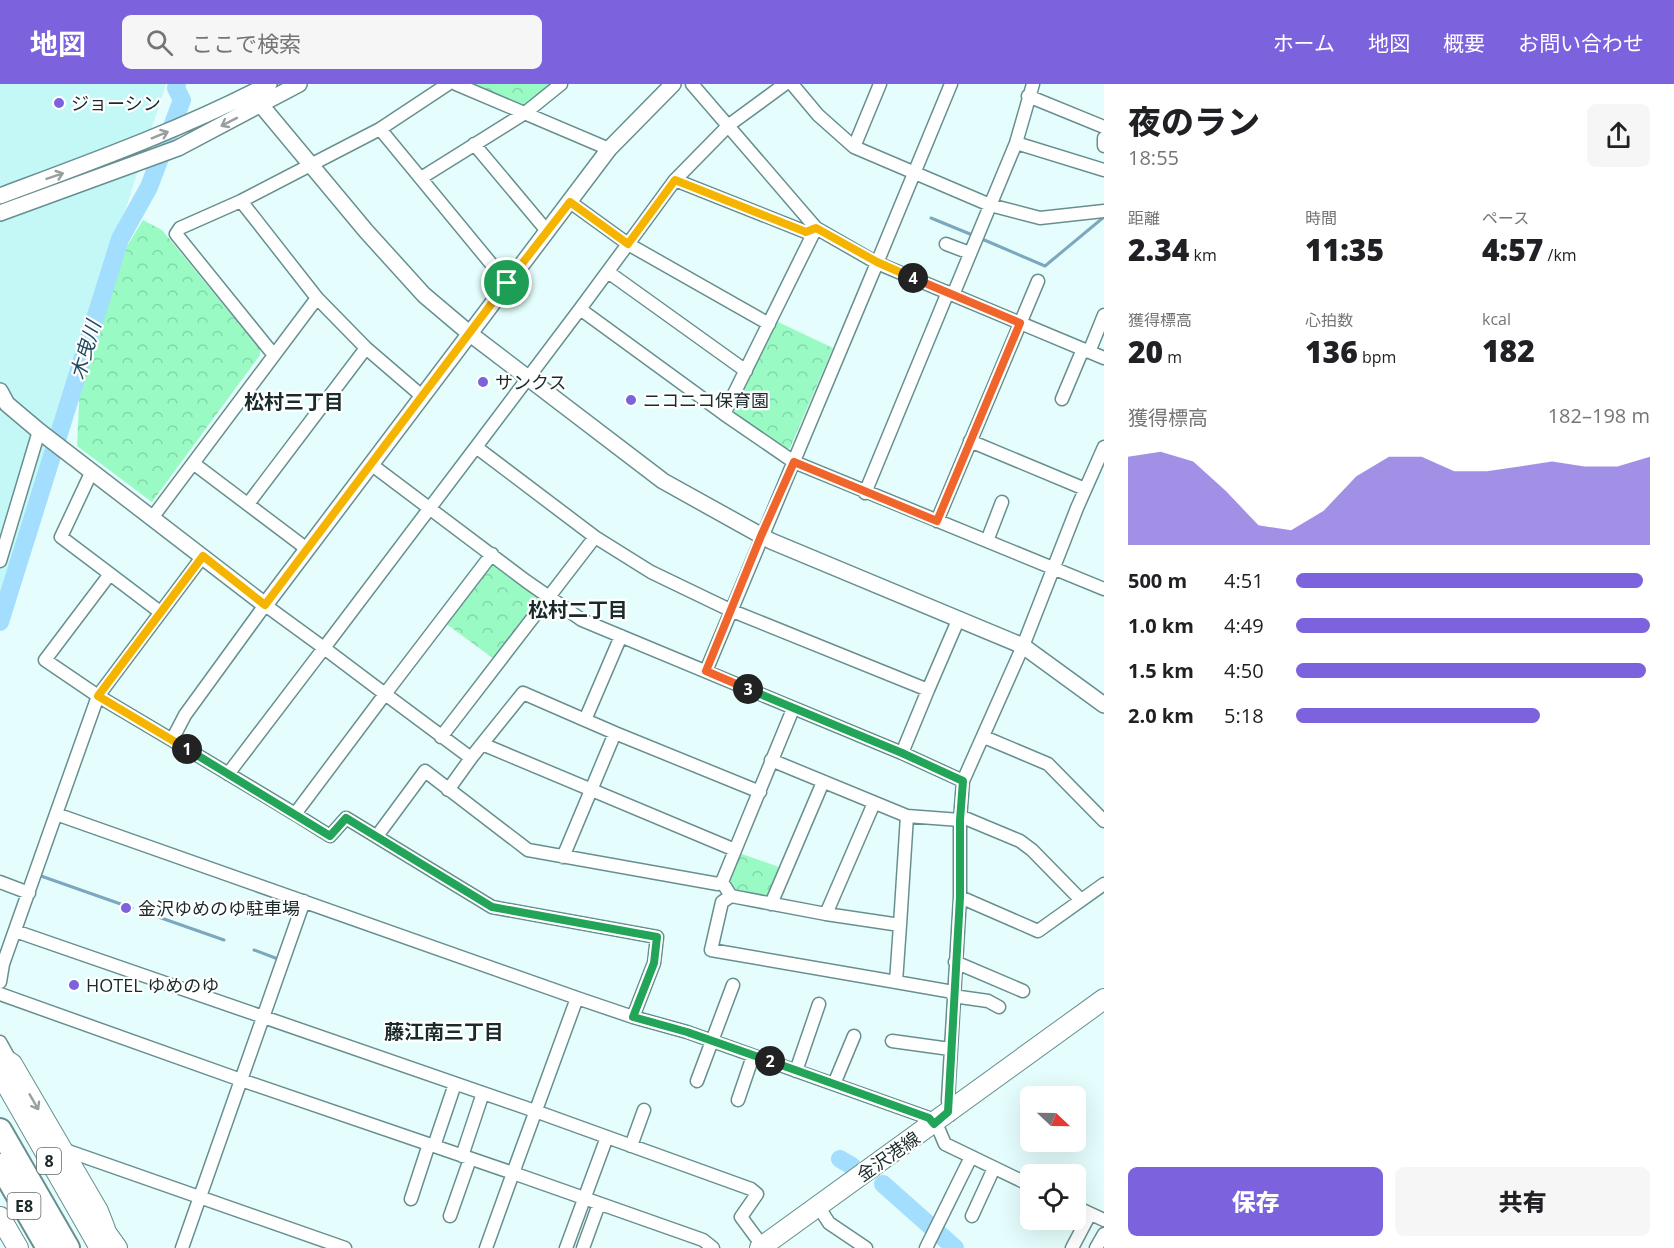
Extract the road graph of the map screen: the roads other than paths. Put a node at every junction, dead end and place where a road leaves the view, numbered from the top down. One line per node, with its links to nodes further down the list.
1 (269, 84): 13 (street)
2 (298, 84): 13 (street)
3 (448, 84): 17 (street)
4 (456, 84): 14 (street)
5 (561, 84): 14 (street)
6 (673, 84): 23 (street)
7 (692, 84): 15 (street)
8 (785, 84): 15 (street)
9 (792, 84): 22 (street)
10 (880, 84): 22 (street)
11 (951, 84): 26 (street)
12 (1031, 90): 16 (street); 19 (street)
13 (253, 94): 24 (street); 29 (street, one-way to 13); 34 (street, one-way to 34)
14 (525, 113): 20 (street); 23 (street)
15 (729, 125): 28 (street); 35 (street)
16 (1104, 127)
17 (380, 129): 24 (street); 27 (street)
18 (1104, 138): 21 (street)
19 (1016, 143): 25 (street); 32 (street)
20 (474, 144): 27 (street); 36 (street)
21 (1104, 146)
22 (854, 147): 26 (street)
23 (609, 149): 31 (street)
24 (313, 165): 30 (street); 50 (street)
25 (1104, 170)
26 (915, 173): 32 (street); 40 (street)
27 (421, 178): 43 (street)
28 (675, 180): 35 (street); 37 (street)
29 (0, 196)
30 (241, 201): 45 (street); 53 (street)
31 (570, 202): 36 (street); 37 (street)
32 (990, 205): 33 (street); 39 (street)
33 (1104, 211)
34 (0, 213)
35 (816, 228): 40 (street); 49 (street)
36 (547, 231): 43 (street)
37 (628, 244): 41 (street); 49 (street)
38 (946, 244): 39 (street)
39 (970, 254): 44 (street)
40 (877, 262): 44 (street); 65 (street)
41 (608, 272): 46 (street); 55 (street)
42 (1038, 281): 48 (street)
43 (507, 283): 50 (street)
44 (951, 294): 48 (street); 70 (street)
45 (317, 298): 51 (street); 53 (street)
46 (580, 309): 56 (street); 60 (street)
47 (1104, 315): 52 (street)
48 (1020, 323): 52 (street); 62 (street)
49 (769, 324): 55 (street)
50 (469, 333): 56 (street); 58 (street)
51 (366, 348): 58 (street); 72 (street)
52 (1086, 350): 54 (street); 59 (street)
53 (273, 354): 66 (street)
54 (1104, 358)
55 (746, 371): 60 (street)
56 (527, 377): 63 (street); 77 (street)
57 (0, 392): 61 (street)
58 (423, 397): 67 (street)
59 (1062, 399)
60 (724, 414): 65 (street)
61 (39, 431): 68 (street); 76 (street)
62 (970, 441): 69 (street); 75 (street)
63 (476, 447): 73 (street); 78 (street)
64 (1104, 447): 69 (street)
65 (794, 462): 70 (street); 77 (street)
66 (193, 463): 72 (street); 74 (street)
67 (372, 465): 73 (street); 80 (street)
68 (91, 473): 74 (street); 85 (street)
69 (1085, 489): 84 (street)
70 (865, 493): 75 (street)
71 (1002, 502): 79 (street)
72 (248, 504): 80 (street)
73 (429, 507): 81 (street); 94 (street)
74 (152, 518): 82 (street)
75 (937, 521): 79 (street)
76 (5, 522): 83 (street)
77 (761, 536): 89 (street); 91 (street)
78 (595, 537): 87 (street); 89 (street)
79 (987, 541): 84 (street)
80 (307, 549): 88 (street)
81 (492, 554): 87 (street); 97 (street)
82 (203, 556): 88 (street); 90 (street)
83 (0, 561)
84 (1053, 567): 86 (street); 93 (street)
85 (110, 574): 90 (street); 98 (street)
86 (1104, 589)
87 (549, 598): 92 (street); 103 (street)
88 (265, 605): 94 (street); 105 (street)
89 (730, 610): 95 (street); 96 (street)
90 (160, 612): 98 (street)
91 (959, 618): 93 (street); 96 (street)
92 (621, 636): 95 (street); 101 (street)
93 (1023, 646): 99 (street); 104 (street)
94 (324, 648): 97 (street); 110 (street)
95 (706, 671): 100 (street)
96 (928, 690): 107 (street)
97 (385, 694): 103 (street); 118 (street)
98 (98, 696): 105 (street); 117 (street)
99 (1104, 705)
100 (793, 709): 107 (street); 109 (street)
101 (585, 720): 102 (street); 106 (street)
102 (615, 733): 113 (street); 115 (street)
103 (441, 737): 108 (street)
104 (984, 737): 111 (street); 121 (street)
105 (172, 740): 110 (street)
106 (483, 744): 108 (street); 113 (street)
107 (902, 753): 111 (street)
108 (471, 758): 114 (street)
109 (771, 760): 112 (street); 115 (street)
110 (228, 774): 118 (street)
111 (963, 781): 120 (street)
112 (823, 782): 116 (street); 133 (street)
113 (591, 789): 123 (street); 124 (street)
114 (448, 790): 122 (street); 124 (street)
115 (760, 792): 123 (street)
116 (874, 803): 119 (street); 134 (street)
117 (57, 814): 128 (street); 132 (street)
118 (296, 814): 122 (street)
119 (907, 816): 120 (street); 135 (street)
120 (960, 818): 130 (street); 131 (street)
121 (1104, 821)
122 (377, 836): 150 (street)
123 (735, 850): 126 (street)
124 (563, 857): 126 (street)
125 (0, 882): 128 (street)
126 (722, 882): 129 (street)
127 (1104, 884): 131 (street)
128 (29, 892): 136 (street)
129 (731, 896): 133 (street); 139 (street)
130 (960, 897): 131 (street); 137 (street)
131 (1081, 900)
132 (304, 902): 144 (street); 149 (street)
133 (771, 904): 134 (street)
134 (826, 914): 135 (street)
135 (900, 925): 139 (street)
136 (15, 931): 138 (street); 149 (street)
137 (955, 962): 141 (street); 143 (street)
138 (0, 982)
139 (896, 982): 143 (street)
140 (733, 985): 152 (street)
141 (1023, 991)
142 (0, 994): 159 (street)
143 (953, 994): 147 (street); 155 (street)
144 (577, 998): 150 (street); 166 (street)
145 (1104, 999): 167 (main road, 金沢港線)
146 (819, 1004): 158 (street)
147 (999, 1007)
148 (1104, 1011): 167 (main road, 金沢港線)
149 (263, 1017): 159 (street); 161 (street)
150 (633, 1017): 152 (street)
151 (854, 1036): 162 (street)
152 (711, 1040): 156 (street); 160 (street)
153 (892, 1041): 155 (street)
154 (0, 1042): 157 (street)
155 (950, 1049): 167 (street)
156 (753, 1056): 158 (street); 164 (street)
157 (4, 1064): 172 (main road, 8); 173 (main road, one-way to 173)
158 (796, 1071): 162 (street)
159 (242, 1080): 170 (street); 180 (street)
160 (697, 1081)
161 (455, 1083): 163 (street); 170 (street)
162 (834, 1084): 167 (street)
163 (483, 1093): 166 (street); 174 (street)
164 (738, 1100)
165 (645, 1110): 171 (street)
166 (535, 1111): 169 (street); 178 (street)
167 (943, 1122): 175 (street); 184 (main road, 金沢港線)
168 (0, 1130): 199 (highway, E8)
169 (607, 1137): 171 (street); 182 (street)
170 (432, 1145): 174 (street); 181 (street)
171 (631, 1146): 195 (street)
172 (42, 1149): 192 (main road); 200 (main road, 8)
173 (63, 1153): 180 (street); 192 (main road)
174 (466, 1157): 178 (street); 187 (street)
175 (971, 1157): 177 (street); 194 (street)
176 (0, 1164): 198 (highway, E8)
177 (994, 1168): 179 (street); 188 (street)
178 (513, 1173): 182 (street); 204 (street)
179 (1020, 1180)
180 (200, 1197): 202 (street); 203 (street)
181 (411, 1199)
182 (584, 1199): 183 (street); 205 (street)
183 (599, 1204): 206 (street); 207 (street)
184 (821, 1210): 195 (main road, 金沢港線); 208 (street)
185 (1086, 1212): 186 (street)
186 (1090, 1214): 190 (street); 209 (street)
187 (450, 1216)
188 (972, 1216)
189 (0, 1217): 197 (main road)
190 (1104, 1220)
191 (0, 1229): 196 (main road)
192 (105, 1229): 201 (main road)
193 (1104, 1234): 210 (street)
194 (928, 1243)
195 (765, 1247)
196 (6, 1248)
197 (18, 1248)
198 (48, 1248)
199 (68, 1248)
200 (100, 1248)
201 (117, 1248)
202 (182, 1248)
203 (345, 1248)
204 (486, 1248)
205 (566, 1248)
206 (583, 1248)
207 (713, 1248)
208 (866, 1248)
209 (1072, 1248)
210 (1096, 1248)

